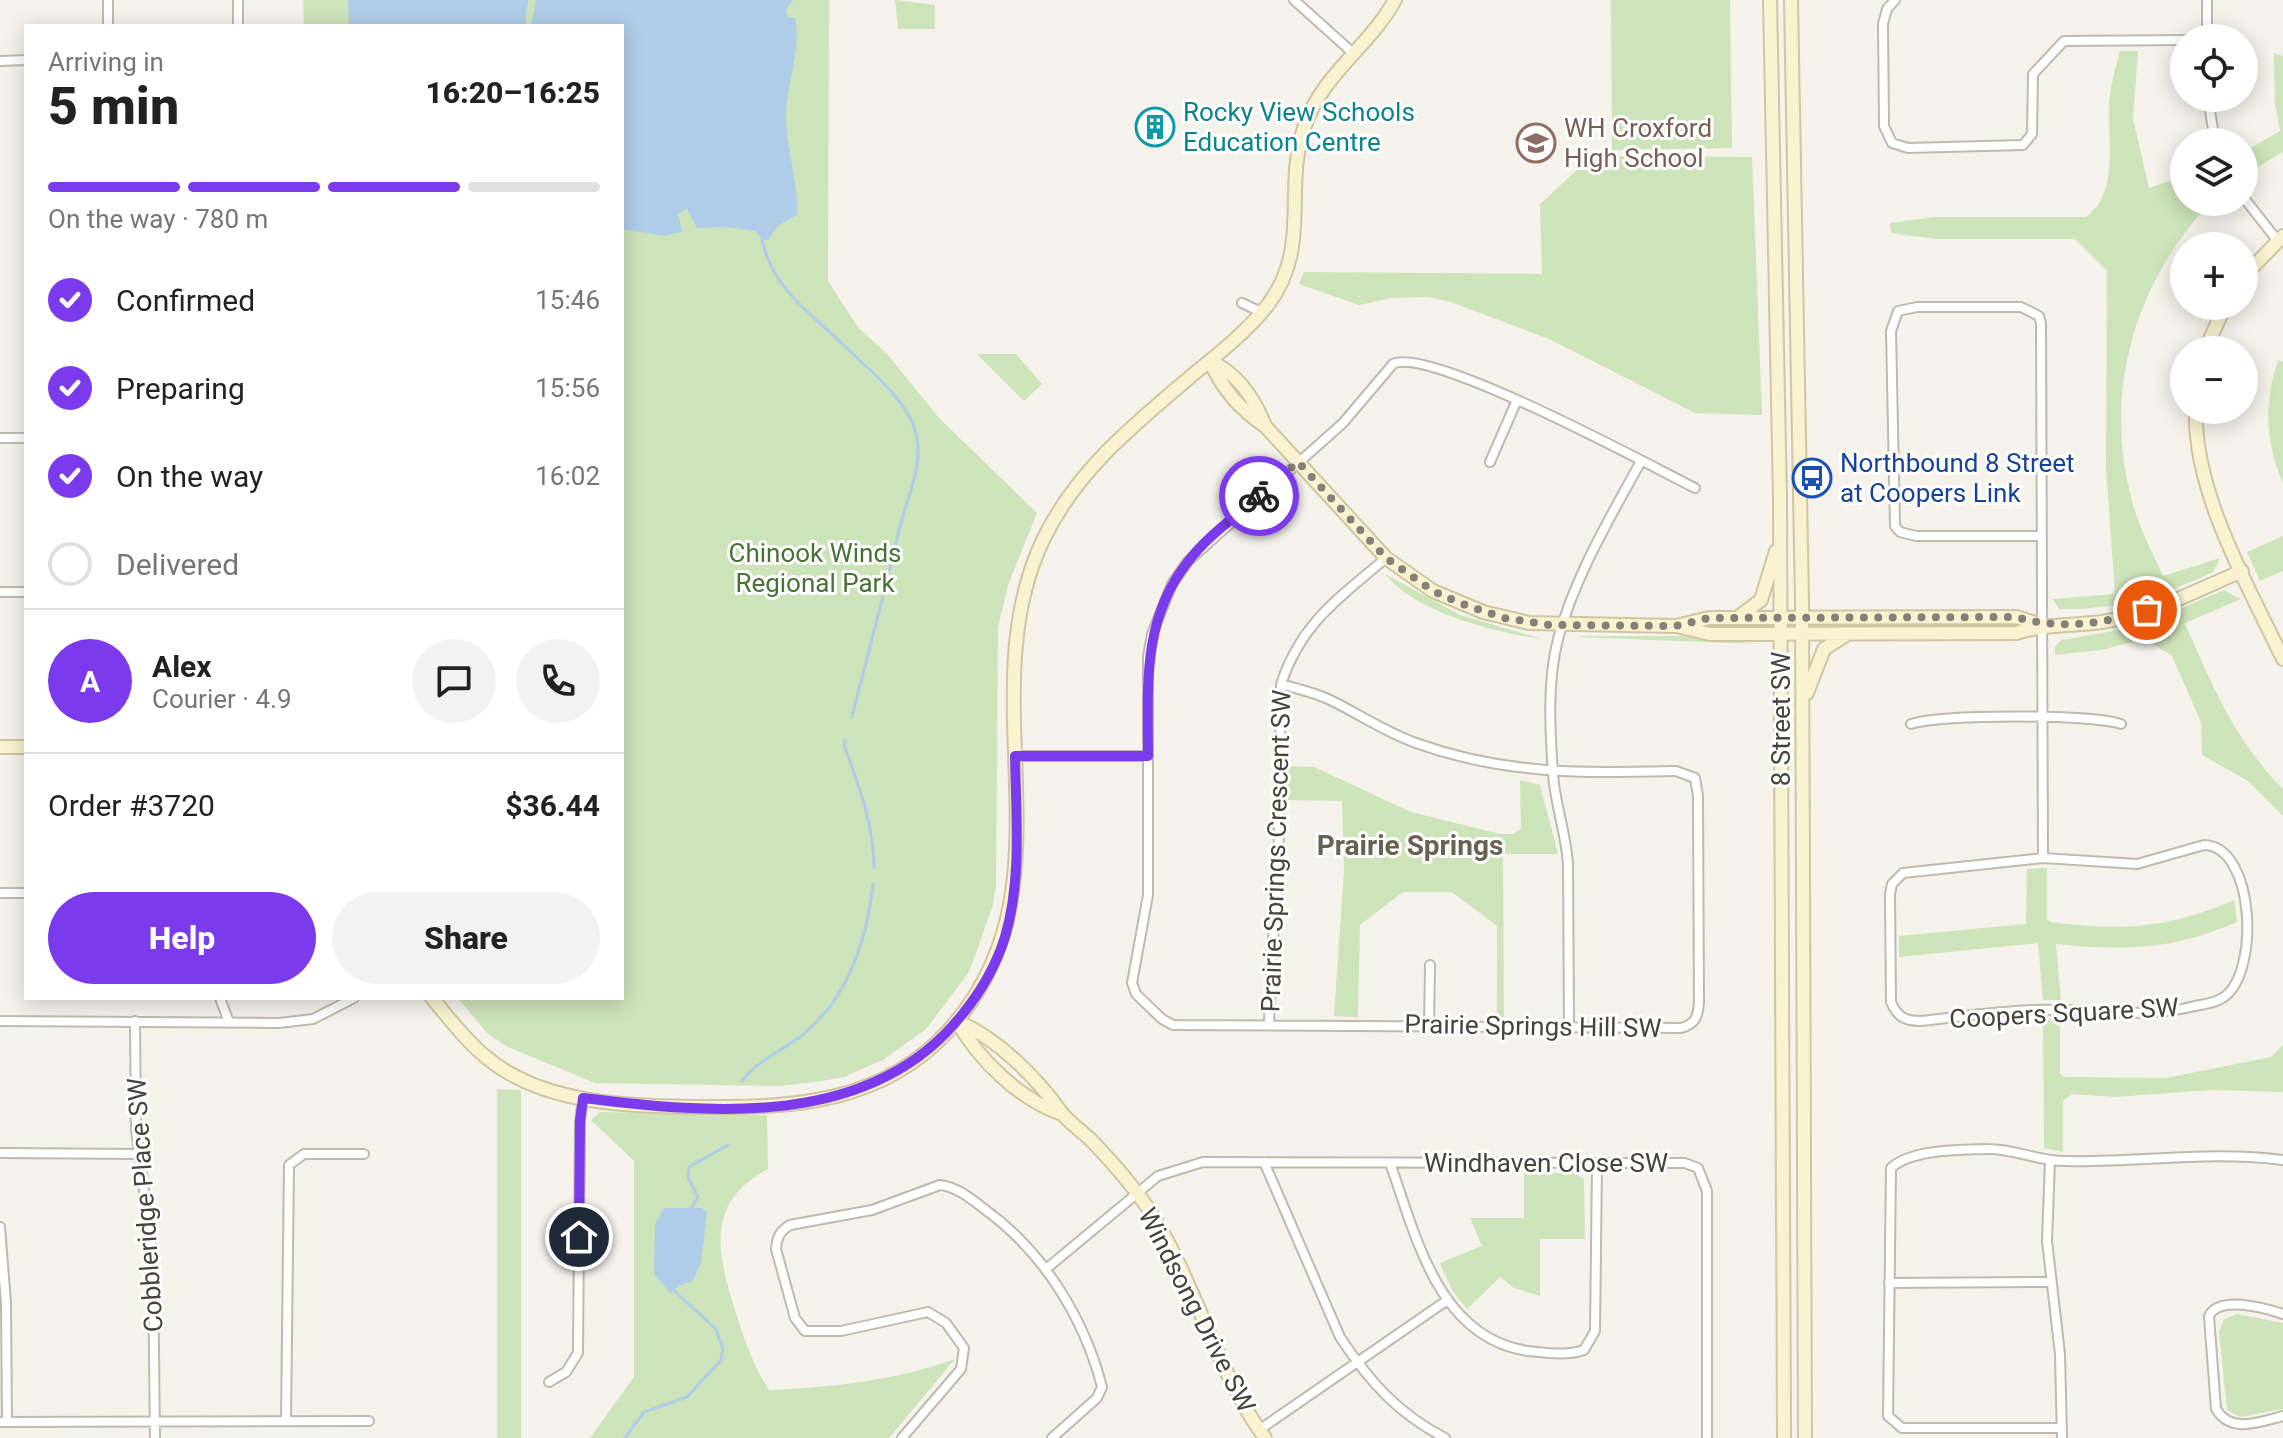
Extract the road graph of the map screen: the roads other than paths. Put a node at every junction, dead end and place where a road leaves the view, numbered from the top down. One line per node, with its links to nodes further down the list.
1 (108, 0): 9 (street)
2 (238, 0): 10 (street)
3 (1294, 0): 13 (street)
4 (1395, 0): 13 (street)
5 (1770, 0): 30 (street, 8 Street SW)
6 (1791, 0): 38 (street, 8 Street SW)
7 (1895, 0): 12 (street)
8 (2207, 0): 11 (street)
9 (108, 24)
10 (238, 24)
11 (2207, 24)
12 (2170, 40)
13 (1353, 53): 20 (street)
14 (24, 60): 15 (street)
15 (0, 61)
16 (2258, 214): 17 (street)
17 (2280, 238): 18 (street)
18 (2258, 261)
19 (1242, 303): 20 (street)
20 (1261, 312): 21 (street)
21 (1210, 361): 27 (street); 53 (street)
22 (1517, 400): 26 (street); 27 (street, Prairie Springs Crescent SW); 28 (street)
23 (2197, 424): 33 (street)
24 (0, 438): 25 (street)
25 (24, 438)
26 (1641, 461): 29 (street); 40 (street)
27 (1298, 462): 32 (street); 54 (street, Prairie Springs Crescent SW)
28 (1490, 462)
29 (1695, 488)
30 (1780, 536): 36 (street); 37 (street, 8 Street SW)
31 (2042, 536): 31 (street); 39 (street)
32 (1386, 558): 40 (street); 46 (street, Prairie Springs Crescent SW)
33 (2242, 571): 39 (street); 45 (street)
34 (0, 592): 35 (street)
35 (24, 592)
36 (1737, 618): 37 (street); 41 (street)
37 (1781, 618): 38 (street); 43 (street, 8 Street SW)
38 (1802, 618): 39 (street); 44 (street, 8 Street SW)
39 (2043, 625): 42 (street); 48 (street)
40 (1563, 626): 41 (street); 55 (street)
41 (1676, 626): 43 (street)
42 (1850, 633): 44 (street); 47 (street)
43 (1781, 634): 44 (street); 100 (street, 8 Street SW)
44 (1802, 634): 47 (street, 8 Street SW)
45 (2283, 659)
46 (1281, 684): 55 (street); 67 (street, Prairie Springs Crescent SW)
47 (1802, 712): 101 (street, 8 Street SW)
48 (2043, 719): 49 (street); 50 (street); 56 (street)
49 (1911, 724)
50 (2121, 724)
51 (0, 747): 52 (street)
52 (24, 747)
53 (1015, 756): 54 (street); 65 (street)
54 (1148, 756): 67 (street, Prairie Springs Crescent SW)
55 (1553, 773): 69 (street); 69 (street, Prairie Springs Hill SW)
56 (2043, 858): 56 (street, Coopers Square SW)
57 (0, 893): 58 (street)
58 (24, 893)
59 (1430, 965): 68 (street)
60 (221, 1000): 66 (street)
61 (350, 1000): 66 (street)
62 (434, 1000): 70 (street)
63 (0, 1021): 64 (street)
64 (135, 1021): 66 (street); 72 (street, Cobbleridge Place SW)
65 (957, 1021): 70 (street); 79 (street, Windsong Drive SW)
66 (229, 1022)
67 (1269, 1024): 68 (street, Prairie Springs Hill SW)
68 (1429, 1025): 69 (street, Prairie Springs Hill SW)
69 (1569, 1026)
70 (583, 1098): 87 (street)
71 (0, 1153): 72 (street)
72 (139, 1154): 89 (street, Cobbleridge Place SW)
73 (364, 1154): 90 (street)
74 (2050, 1160): 75 (street); 82 (street); 83 (street)
75 (2283, 1160)
76 (1264, 1162): 77 (street, Windhaven Close SW); 79 (street, Windhaven Close SW); 86 (street)
77 (1390, 1163): 78 (street, Windhaven Close SW); 84 (street)
78 (1597, 1164): 84 (street); 99 (street, Windhaven Close SW)
79 (1137, 1193): 81 (street, Windhaven Close SW); 94 (street, Windsong Drive SW)
80 (0, 1227): 92 (street)
81 (1046, 1269): 96 (street); 97 (street)
82 (2050, 1282): 83 (street); 93 (street)
83 (1889, 1283): 93 (street)
84 (1446, 1301): 86 (street)
85 (2283, 1314): 88 (street)
86 (1357, 1363): 94 (street); 98 (street)
87 (549, 1382)
88 (2283, 1416)
89 (155, 1421): 90 (street); 92 (street); 95 (street, Cobbleridge Place SW)
90 (286, 1421): 91 (street)
91 (369, 1421)
92 (3, 1422)
93 (2062, 1433)
94 (1258, 1435)
95 (155, 1438)
96 (902, 1438)
97 (1052, 1438)
98 (1445, 1438)
99 (1707, 1438)
100 (1784, 1438)
101 (1805, 1438)

